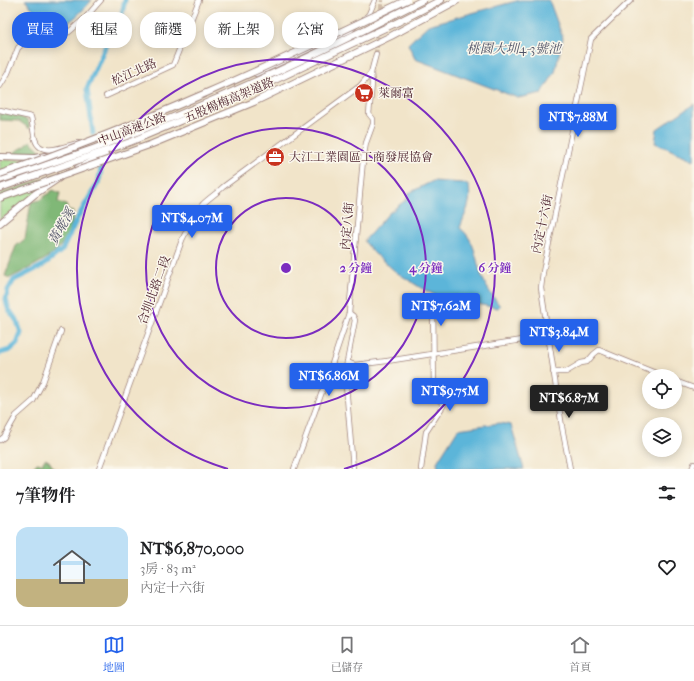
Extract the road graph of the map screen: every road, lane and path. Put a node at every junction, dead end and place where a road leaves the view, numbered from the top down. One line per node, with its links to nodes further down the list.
1 (101, 0): 11 (street)
2 (199, 0): 12 (street, 松江北路)
3 (375, 0): 13 (street)
4 (407, 0): 17 (highway, 五股楊梅高架道路, bridge)
5 (423, 0): 15 (highway, 中山高速公路, bridge)
6 (442, 0): 14 (highway, 中山高速公路, bridge)
7 (458, 0): 20 (highway, 五股楊梅高架道路, bridge)
8 (631, 0): 25 (street, 內定十六街)
9 (376, 54): 10 (street)
10 (371, 74): 23 (street, 內定八街); 34 (street, 合圳北路二段)
11 (0, 86)
12 (106, 96)
13 (0, 110)
14 (130, 142): 19 (highway, 中山高速公路); 21 (highway)
15 (97, 147): 16 (highway); 18 (highway, 中山高速公路)
16 (0, 157)
17 (0, 174)
18 (0, 180)
19 (0, 188)
20 (0, 198)
21 (0, 223)
22 (433, 301): 26 (street)
23 (349, 313): 27 (street); 35 (street, 內定八街)
24 (61, 331): 32 (street)
25 (548, 336): 26 (street); 29 (street, 內定十六街)
26 (434, 353): 27 (street); 37 (street)
27 (347, 362): 36 (street)
28 (646, 369): 29 (street)
29 (553, 372): 38 (street, 內定十六街)
30 (682, 384): 31 (street)
31 (694, 388)
32 (0, 440)
33 (694, 464): 39 (street)
34 (99, 469)
35 (294, 469)
36 (353, 469)
37 (421, 469)
38 (570, 469)
39 (692, 469)

